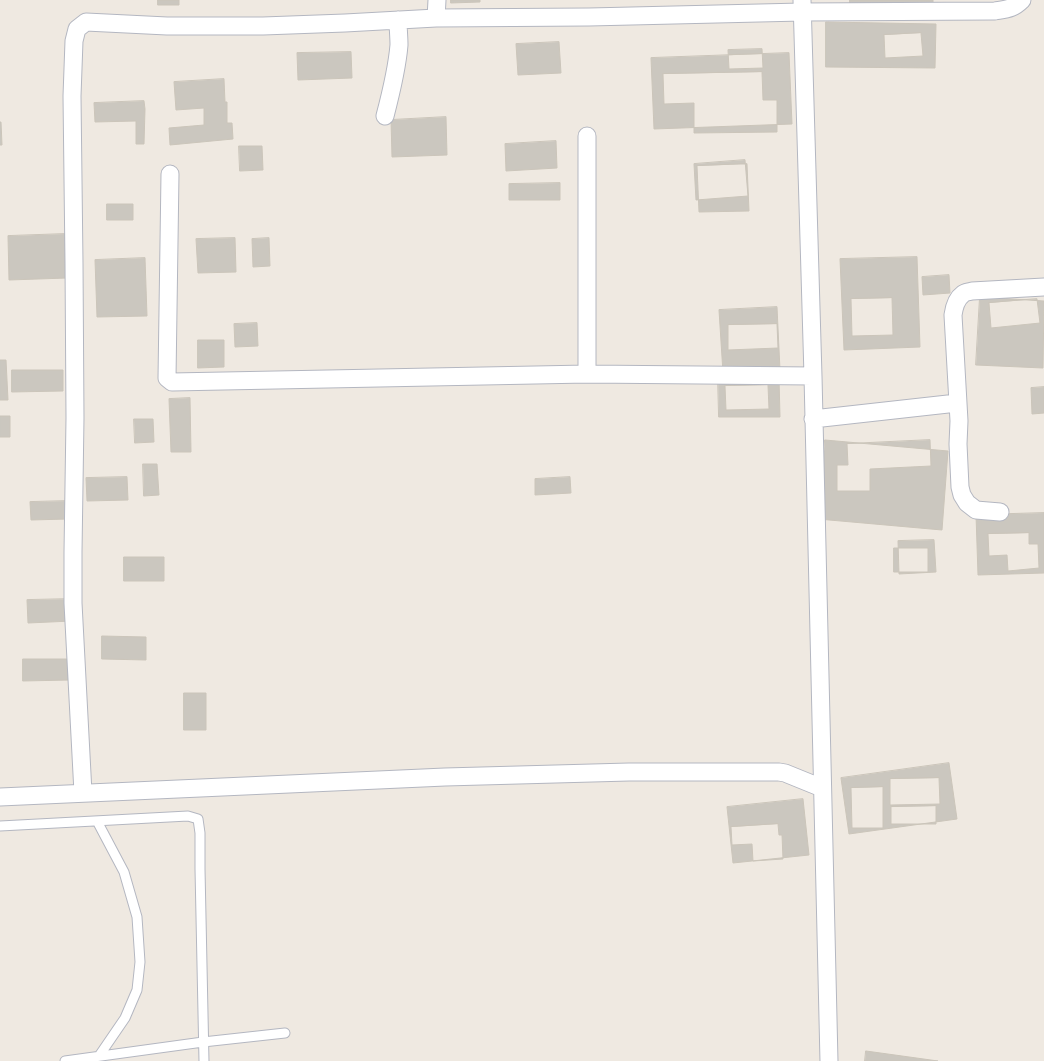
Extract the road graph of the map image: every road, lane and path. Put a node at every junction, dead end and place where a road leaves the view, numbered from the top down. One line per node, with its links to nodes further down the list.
1 (437, 0): 4 (street)
2 (1022, 0): 3 (street)
3 (802, 6): 4 (street); 11 (street)
4 (436, 18): 5 (street)
5 (398, 20): 6 (street); 16 (street)
6 (385, 116)
7 (587, 136): 10 (street)
8 (170, 174): 10 (street)
9 (1044, 287): 12 (street)
10 (588, 374): 11 (street)
11 (813, 376): 13 (street)
12 (957, 403): 13 (street); 14 (street)
13 (814, 419): 15 (street)
14 (1000, 512)
15 (822, 788): 16 (street); 25 (street)
16 (83, 793): 17 (street)
17 (0, 797)
18 (97, 821): 19 (lane); 21 (lane); 22 (lane)
19 (0, 826)
20 (285, 1033): 21 (lane)
21 (203, 1042): 22 (lane); 24 (lane)
22 (99, 1056): 23 (lane)
23 (65, 1061)
24 (204, 1061)
25 (829, 1061)

